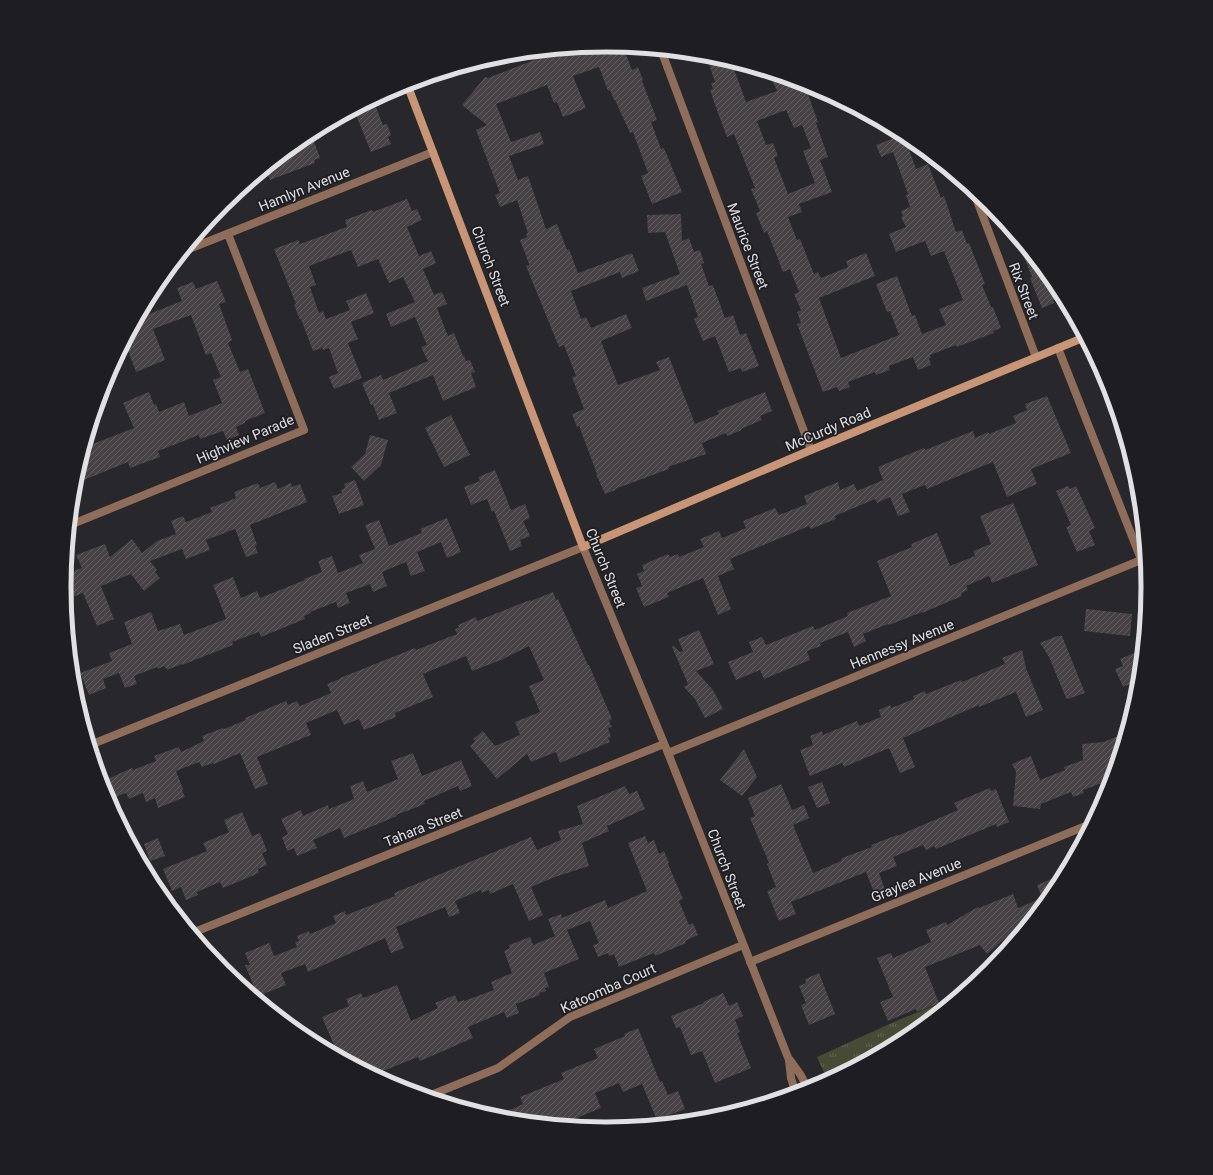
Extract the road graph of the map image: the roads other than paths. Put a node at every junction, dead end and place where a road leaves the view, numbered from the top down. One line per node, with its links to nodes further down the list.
1 (663, 55): 10 (street, Maurice Street)
2 (410, 90): 3 (main road, Church Street)
3 (433, 152): 5 (street, Hamlyn Avenue); 12 (main road, Church Street)
4 (977, 202): 9 (street, Rix Street)
5 (228, 234): 6 (street, Hamlyn Avenue); 11 (street, Highview Parade)
6 (194, 247)
7 (1080, 339): 8 (main road, McCurdy Road)
8 (1058, 348): 9 (main road, McCurdy Road); 13 (street)
9 (1036, 357): 10 (main road, McCurdy Road)
10 (811, 450): 12 (main road, McCurdy Road)
11 (75, 523)
12 (583, 547): 15 (street, Sladen Street); 16 (street, Church Street)
13 (1141, 551)
14 (1141, 560): 17 (street, Hennessy Avenue)
15 (94, 743)
16 (664, 744): 17 (street, Church Street); 19 (street, Tahara Street)
17 (668, 754): 20 (street, Church Street)
18 (1086, 826): 21 (street, Graylea Avenue)
19 (196, 931)
20 (743, 945): 21 (street, Church Street); 25 (street, Katoomba Court)
21 (750, 962): 22 (street, Church Street)
22 (789, 1060): 23 (street); 24 (street)
23 (806, 1084)
24 (794, 1089)
25 (432, 1094)

